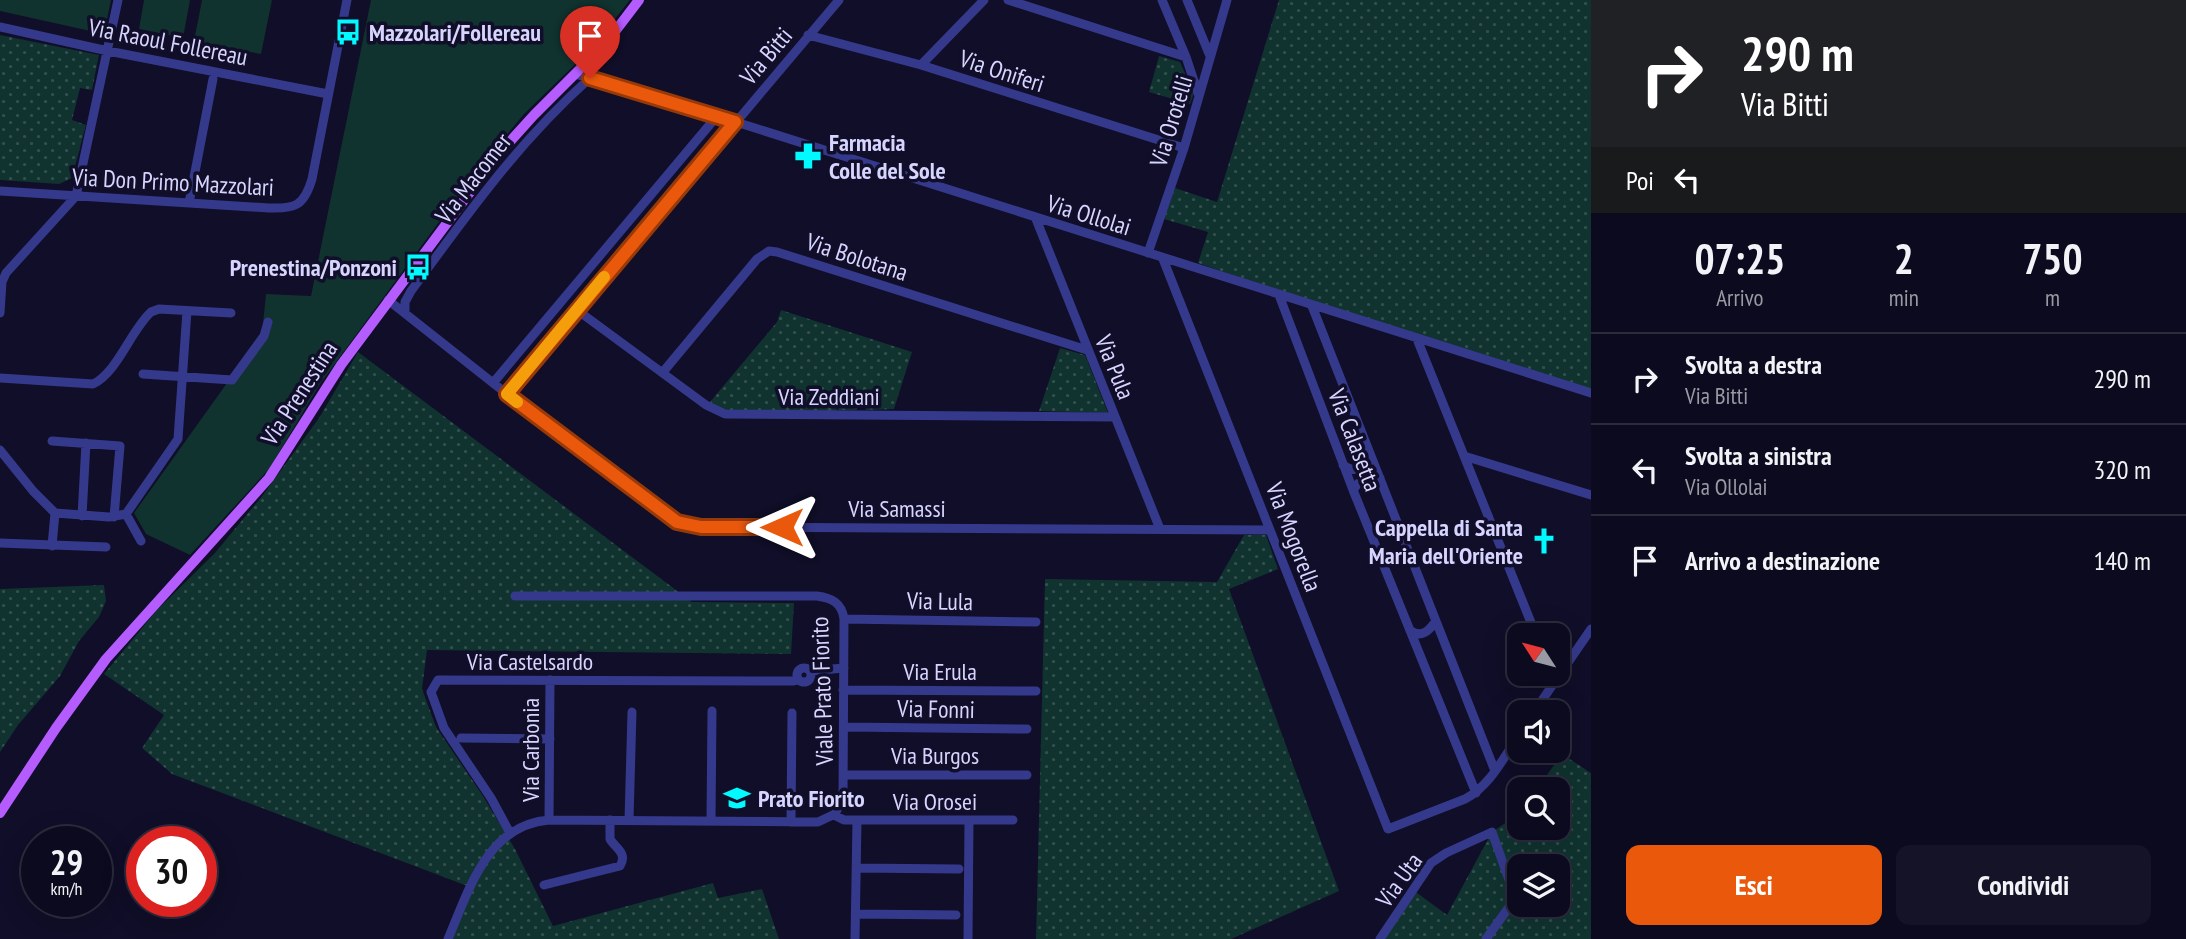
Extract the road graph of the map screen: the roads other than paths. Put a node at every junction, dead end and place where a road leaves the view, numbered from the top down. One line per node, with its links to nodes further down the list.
1 (118, 0): 12 (street)
2 (347, 0): 19 (street, Via Don Primo Mazzolari)
3 (639, 0): 16 (main road, Via Prenestina)
4 (839, 0): 11 (street, Via Bitti)
5 (984, 0): 15 (street)
6 (1008, 0): 14 (street)
7 (1162, 0): 14 (street)
8 (1187, 0): 13 (street)
9 (1227, 0): 13 (street, Via Orotelli)
10 (0, 27): 12 (street, Via Raoul Follereau)
11 (808, 35): 15 (street, Via Oniferi); 22 (street, Via Bitti)
12 (108, 51): 19 (street, Via Raoul Follereau); 25 (street)
13 (1210, 56): 20 (street, Via Orotelli)
14 (1186, 57): 20 (street)
15 (921, 65): 23 (street, Via Oniferi)
16 (575, 74): 17 (street, Via Ollolai); 32 (main road, Via Prenestina)
17 (590, 78): 21 (street, Via Ollolai); 38 (street, Via Macomer)
18 (213, 79): 26 (street)
19 (328, 94): 26 (street, Via Don Primo Mazzolari)
20 (1199, 97): 23 (street, Via Orotelli)
21 (717, 116): 22 (street, Via Ollolai); 46 (street)
22 (735, 122): 27 (street, Via Ollolai); 34 (street, Via Bitti)
23 (1184, 148): 28 (street, Via Orotelli)
24 (0, 191): 25 (street, Via Don Primo Mazzolari)
25 (76, 196): 26 (street, Via Don Primo Mazzolari); 30 (street)
26 (189, 203)
27 (1036, 219): 28 (street, Via Ollolai); 41 (street, Via Pula)
28 (1148, 253): 29 (street, Via Ollolai)
29 (1163, 259): 31 (street, Via Ollolai); 64 (street, Via Mogorella)
30 (2, 282): 36 (street)
31 (1279, 295): 33 (street, Via Ollolai); 55 (street, Via Calasetta)
32 (388, 300): 38 (street, Via Samassi); 93 (main road, Via Prenestina)
33 (1312, 306): 40 (street, Via Ollolai); 53 (street, Via Calasetta)
34 (577, 310): 42 (street, Via Zeddiani); 48 (street, Via Bitti)
35 (187, 311): 37 (street); 44 (street); 45 (street)
36 (0, 313)
37 (231, 313)
38 (405, 313): 46 (street, Via Samassi)
39 (268, 322): 44 (street)
40 (1417, 339): 47 (street, Via Ollolai); 54 (street)
41 (1087, 350): 42 (street, Via Bolotana); 49 (street, Via Pula)
42 (663, 372): 49 (street, Via Zeddiani)
43 (143, 374): 44 (street)
44 (183, 377): 60 (street)
45 (0, 379)
46 (493, 383): 48 (street, Via Samassi)
47 (1591, 393)
48 (507, 394): 63 (street, Via Samassi)
49 (1114, 417): 63 (street, Via Pula)
50 (52, 440): 51 (street)
51 (86, 443): 61 (street); 62 (street)
52 (0, 450): 59 (street)
53 (1370, 454): 55 (street); 56 (street, Via Calasetta)
54 (1464, 456): 58 (street); 73 (street)
55 (1343, 465): 57 (street, Via Calasetta)
56 (1380, 478): 57 (street); 72 (street, Via Calasetta)
57 (1353, 490): 75 (street, Via Calasetta)
58 (1591, 495)
59 (55, 513): 61 (street); 67 (street)
60 (126, 514): 62 (street); 65 (street)
61 (82, 516): 62 (street)
62 (114, 517)
63 (1160, 529): 64 (street, Via Samassi)
64 (1270, 530): 92 (street, Via Mogorella)
65 (141, 541)
66 (0, 542): 67 (street)
67 (52, 545): 68 (street)
68 (106, 547)
69 (515, 596): 70 (street, Viale Prato Fiorito)
70 (844, 619): 71 (street, Via Lula); 77 (street, Viale Prato Fiorito)
71 (1036, 622)
72 (1435, 622): 75 (street); 89 (street, Via Calasetta)
73 (1531, 623)
74 (1591, 629): 76 (street)
75 (1411, 631): 92 (street, Via Calasetta)
76 (1570, 656)
77 (844, 668): 78 (street, Via Castelsardo); 79 (street, Viale Prato Fiorito)
78 (550, 680): 87 (street, Via Carbonia); 103 (street, Via Castelsardo)
79 (843, 690): 80 (street, Via Erula); 84 (street, Viale Prato Fiorito)
80 (1036, 691)
81 (712, 711): 101 (street)
82 (632, 712): 97 (street)
83 (792, 713): 102 (street)
84 (844, 727): 85 (street, Via Fonni); 90 (street, Viale Prato Fiorito)
85 (1027, 729)
86 (461, 738): 87 (street)
87 (550, 739): 95 (street, Via Carbonia)
88 (1507, 752): 89 (street)
89 (1494, 771): 92 (street)
90 (844, 775): 91 (street, Via Burgos); 94 (street, Viale Prato Fiorito)
91 (1027, 775)
92 (1476, 793)
93 (0, 813)
94 (834, 815): 98 (street, Via Orosei); 102 (street)
95 (550, 820): 96 (street); 103 (street)
96 (610, 820): 97 (street); 106 (street)
97 (629, 820): 101 (street)
98 (857, 820): 99 (street, Via Orosei); 104 (street)
99 (969, 820): 100 (street, Via Orosei); 111 (street)
100 (1013, 820)
101 (711, 821): 102 (street)
102 (792, 821)
103 (509, 833): 109 (street)
104 (856, 867): 105 (street); 107 (street)
105 (959, 869)
106 (544, 885)
107 (856, 914): 108 (street); 110 (street)
108 (956, 915)
109 (448, 939)
110 (856, 939)
111 (968, 939)
112 (1380, 939): 113 (street, Via Uta)
113 (1486, 939)

